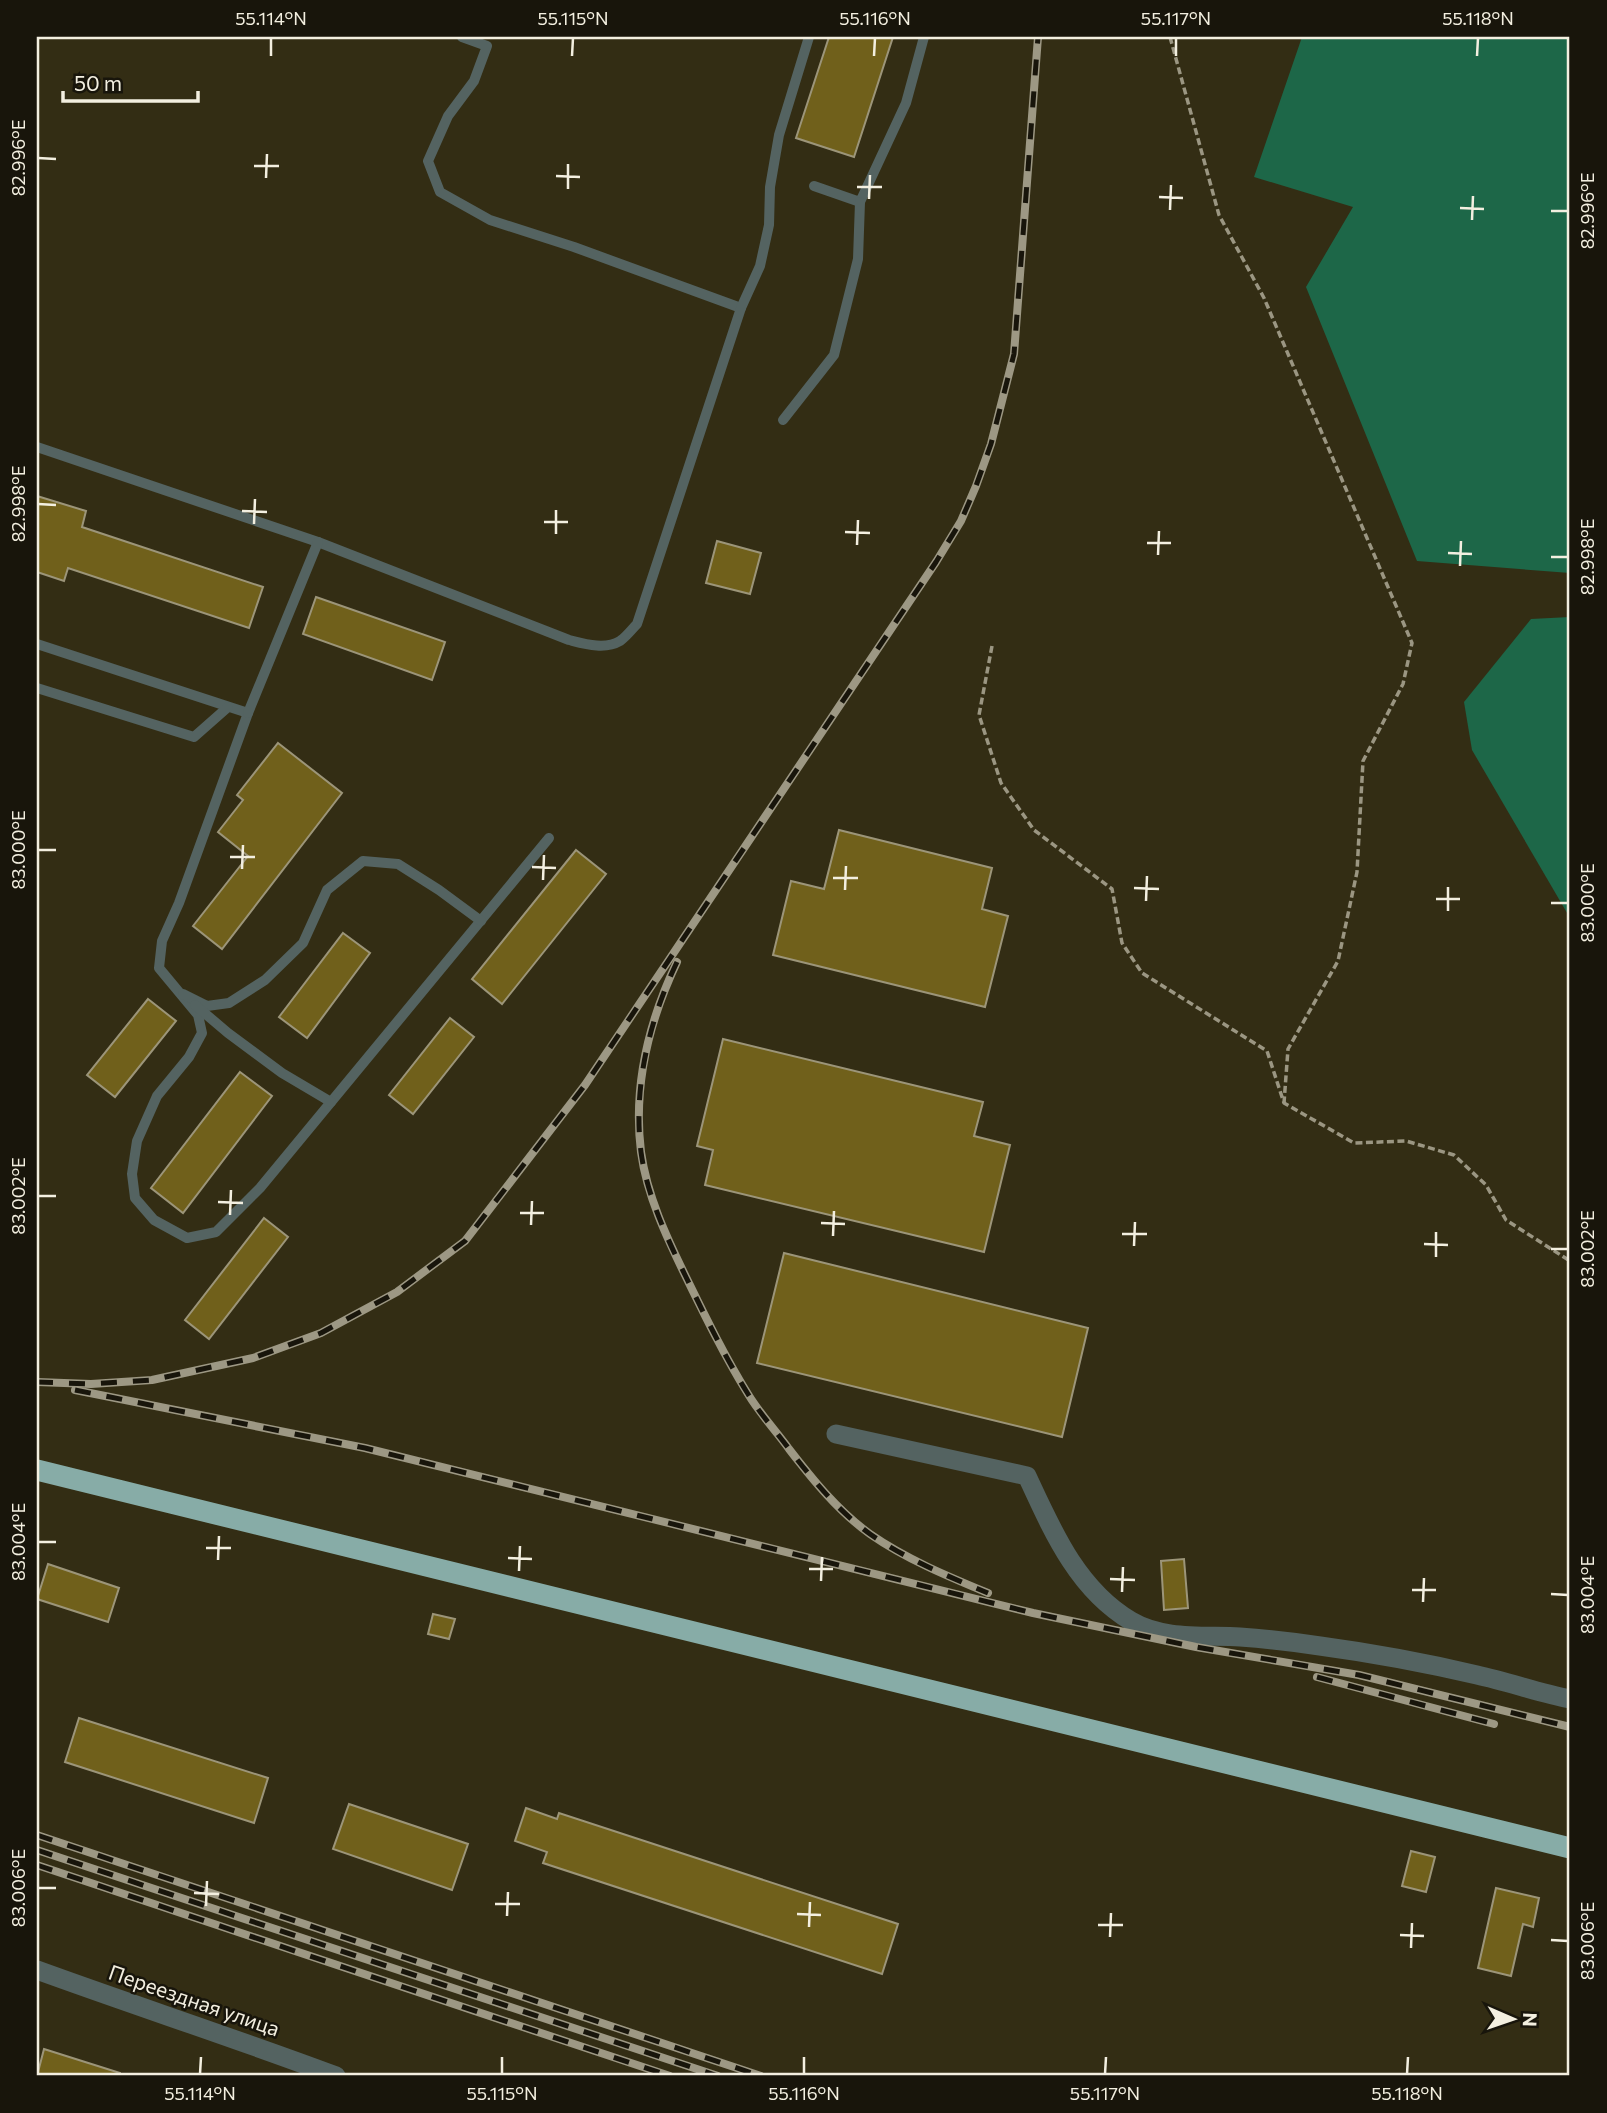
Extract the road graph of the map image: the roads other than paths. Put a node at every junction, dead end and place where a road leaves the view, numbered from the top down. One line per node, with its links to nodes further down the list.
1 (462, 37): 6 (lane)
2 (809, 37): 6 (lane)
3 (924, 37): 5 (lane)
4 (814, 186): 5 (lane)
5 (860, 202): 7 (lane)
6 (741, 308): 9 (lane)
7 (783, 420)
8 (37, 447): 9 (lane)
9 (318, 542): 13 (lane)
10 (37, 645): 12 (lane)
11 (37, 688): 12 (lane)
12 (229, 707): 13 (lane)
13 (248, 713): 16 (lane)
14 (549, 838): 15 (lane)
15 (481, 921): 16 (lane); 17 (lane)
16 (179, 992): 17 (lane); 17 (lane)
17 (331, 1102)
18 (835, 1434): 20 (street)
19 (37, 1470): 21 (highway)
20 (1570, 1699)
21 (1570, 1847)
22 (37, 1970): 23 (street, Переездная улица)
23 (336, 2076)

